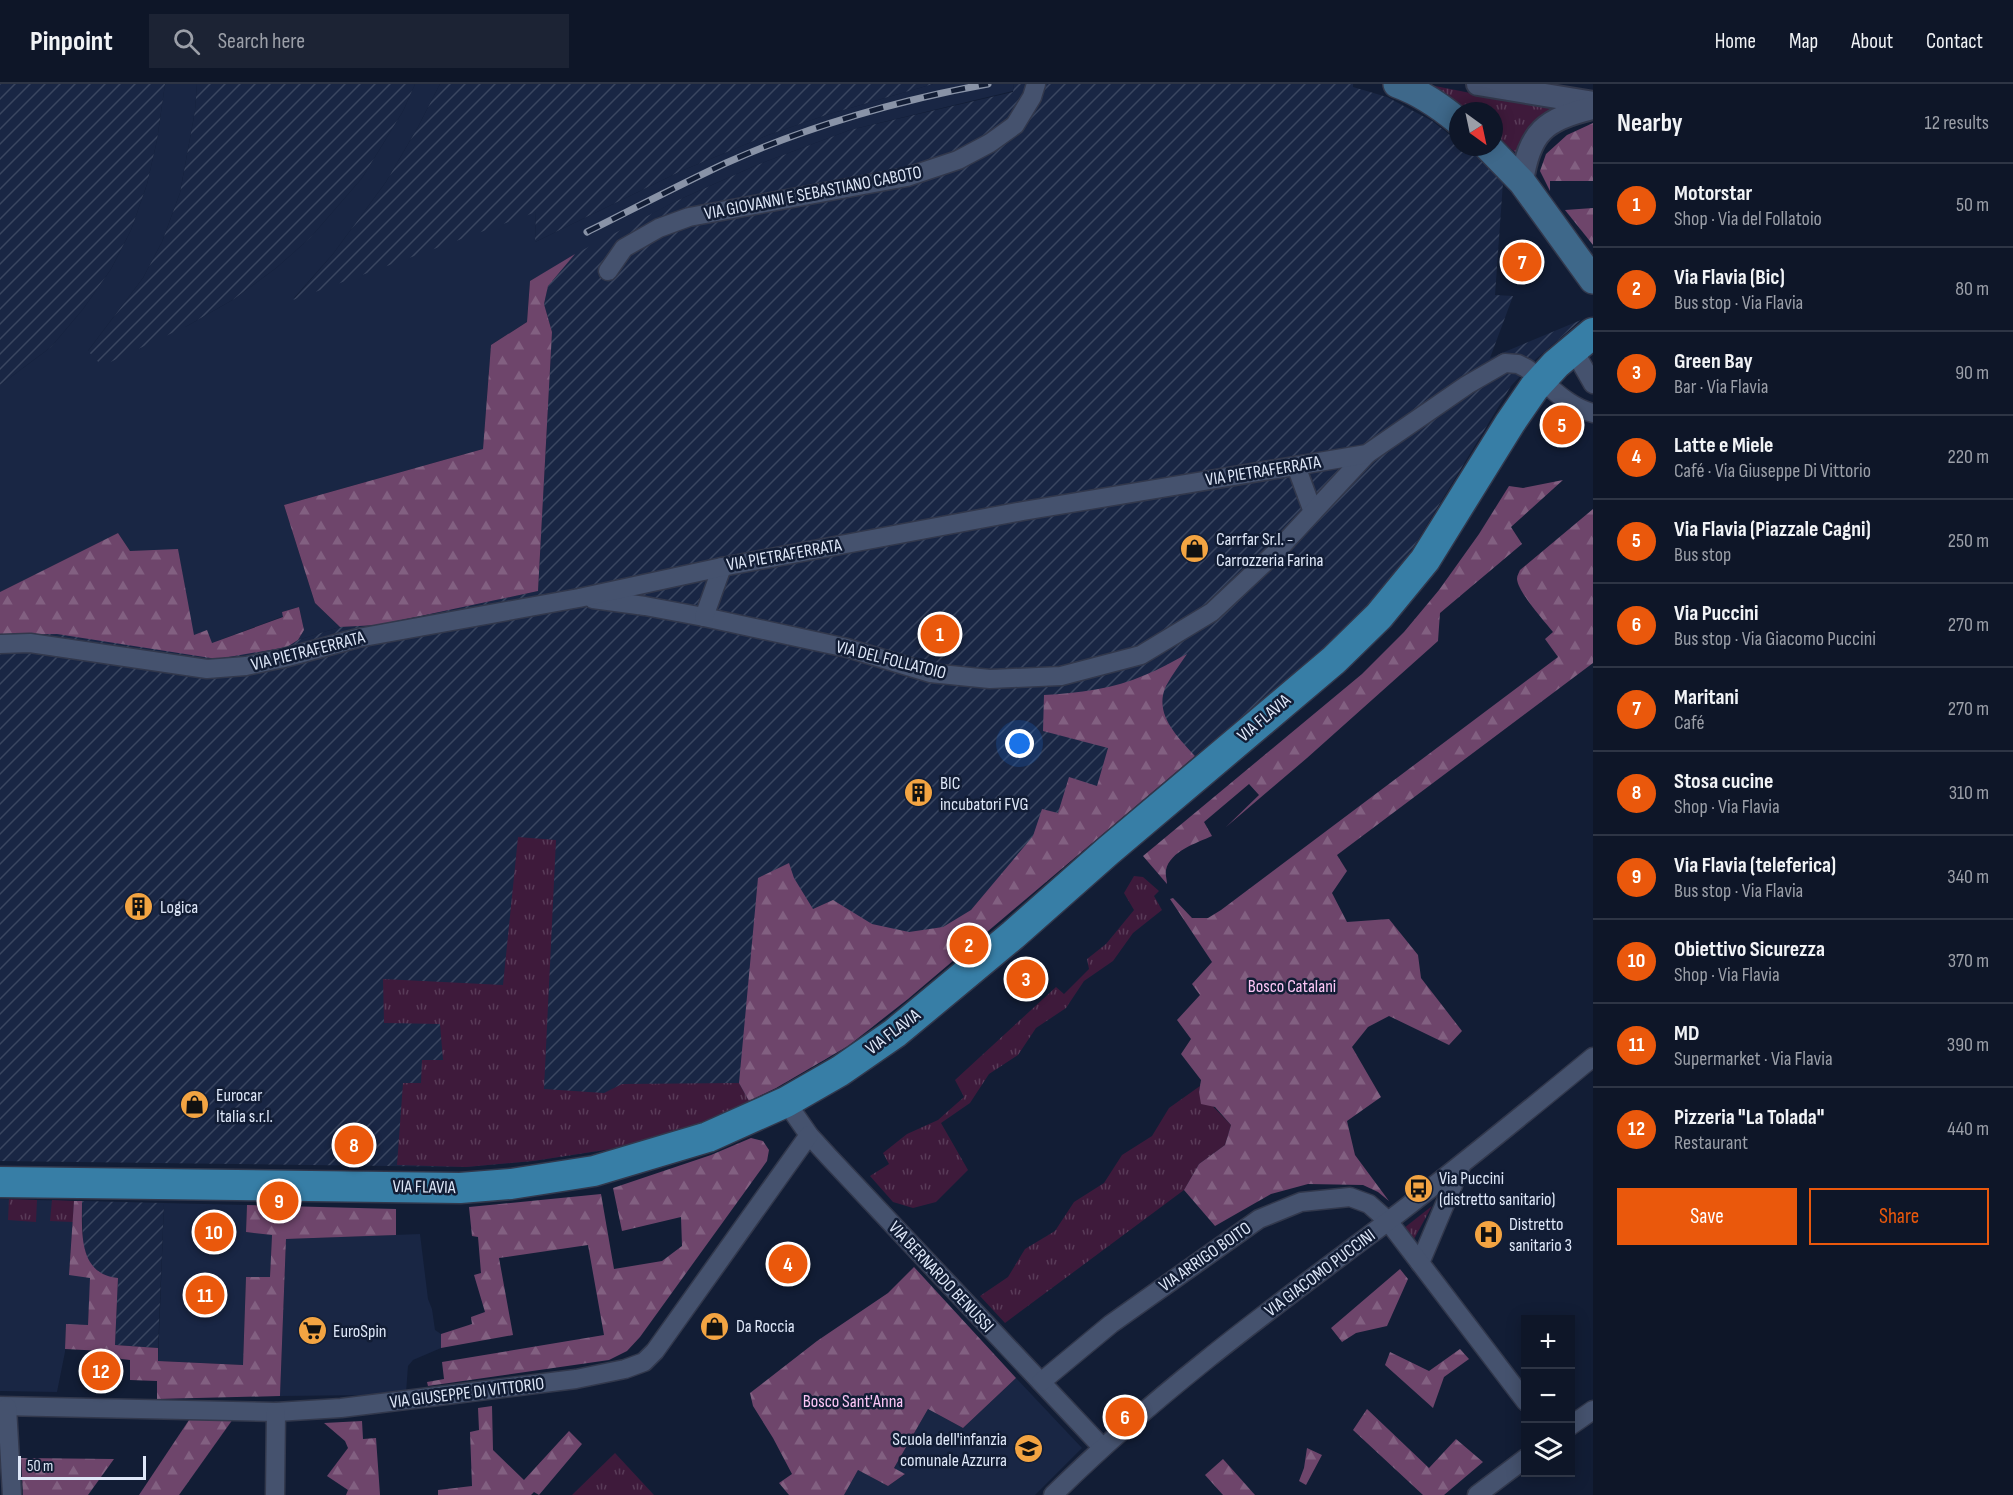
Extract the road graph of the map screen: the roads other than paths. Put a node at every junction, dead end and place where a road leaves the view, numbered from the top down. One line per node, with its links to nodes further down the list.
1 (1036, 84): 9 (street, VIA GIOVANNI E SEBASTIANO CABOTO)
2 (1397, 84): 6 (main road)
3 (1478, 84): 4 (street)
4 (1593, 103)
5 (1593, 108): 8 (street)
6 (1449, 113)
7 (1497, 156): 8 (main road)
8 (1522, 182): 10 (main road)
9 (608, 271)
10 (1593, 280)
11 (1583, 341): 12 (main road, VIA FLAVIA); 13 (street)
12 (1542, 379): 14 (street, VIA PIETRAFERRATA); 15 (street, VIA PIETRAFERRATA); 23 (main road, VIA FLAVIA)
13 (1593, 384)
14 (1593, 413)
15 (1366, 454): 16 (street, VIA PIETRAFERRATA); 17 (street, VIA DEL FOLLATOIO)
16 (1296, 466): 17 (street); 18 (street, VIA PIETRAFERRATA)
17 (1313, 512): 20 (street, VIA DEL FOLLATOIO)
18 (722, 567): 19 (street, VIA PIETRAFERRATA); 20 (street)
19 (579, 598): 20 (street, VIA DEL FOLLATOIO); 21 (street, VIA PIETRAFERRATA)
20 (705, 617)
21 (0, 644)
22 (1593, 1057): 25 (street, VIA GIACOMO PUCCINI)
23 (786, 1102): 24 (street, VIA BERNARDO BENUSSI); 26 (main road, VIA FLAVIA)
24 (809, 1135): 29 (street, VIA BERNARDO BENUSSI); 33 (street, VIA GIUSEPPE DI VITTORIO)
25 (1461, 1164): 27 (street, VIA GIACOMO PUCCINI); 28 (street)
26 (0, 1182)
27 (1388, 1221): 28 (street, VIA ARRIGO BOITO); 29 (street, VIA ARRIGO BOITO); 35 (street, VIA GIACOMO PUCCINI)
28 (1420, 1263): 30 (street, VIA ARRIGO BOITO)
29 (1041, 1382): 35 (street, VIA BERNARDO BENUSSI)
30 (1521, 1395)
31 (3, 1406): 33 (street, VIA GIUSEPPE DI VITTORIO); 37 (street, VIA GIUSEPPE DI VITTORIO)
32 (1593, 1410): 34 (street)
33 (276, 1412): 38 (street)
34 (1574, 1423)
35 (1102, 1447): 39 (street, VIA GIACOMO PUCCINI)
36 (1521, 1462): 40 (street)
37 (12, 1495)
38 (275, 1495)
39 (1053, 1495)
40 (1477, 1495)

